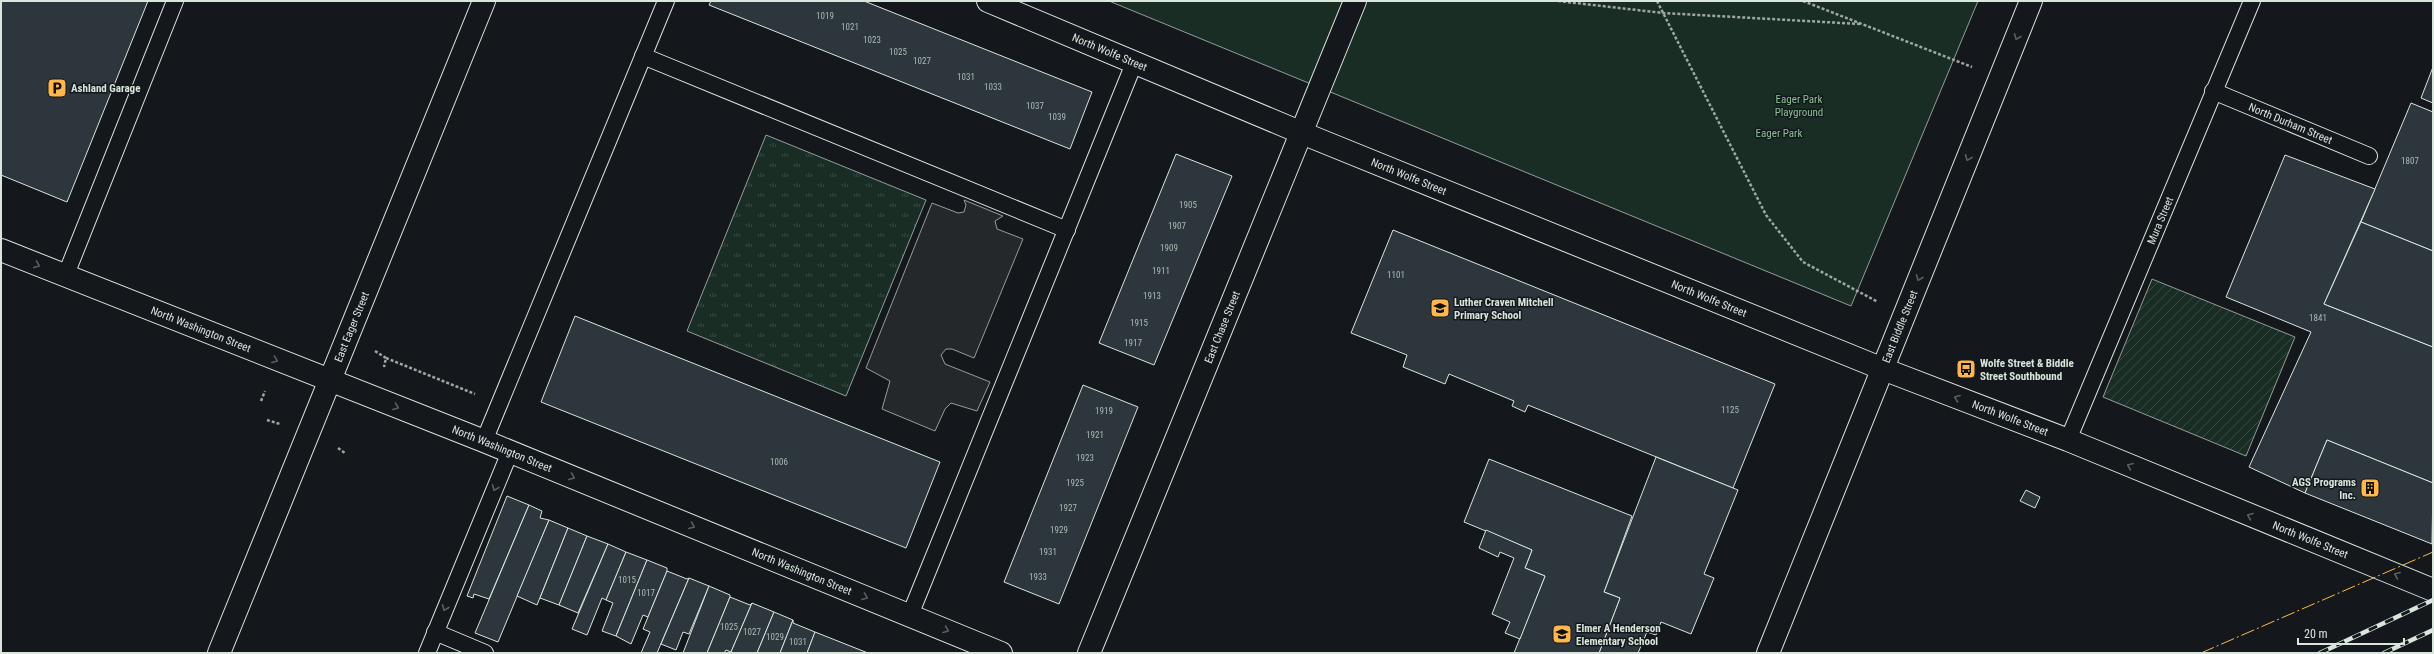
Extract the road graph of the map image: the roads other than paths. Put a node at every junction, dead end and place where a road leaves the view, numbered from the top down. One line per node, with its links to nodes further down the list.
1 (176, 1): 15 (lane)
2 (484, 1): 17 (main road, East Eager Street)
3 (666, 1): 8 (lane)
4 (988, 1): 9 (main road, North Wolfe Street)
5 (1355, 1): 11 (main road, East Chase Street)
6 (2031, 1): 16 (main road, East Biddle Street, one-way to 16)
7 (2252, 1): 10 (lane, Mura Street)
8 (643, 56): 13 (lane); 19 (lane)
9 (1135, 61): 11 (main road, North Wolfe Street); 13 (lane)
10 (2213, 91): 12 (lane, North Durham Street); 18 (lane, Mura Street)
11 (1302, 133): 16 (main road, North Wolfe Street); 28 (main road, East Chase Street)
12 (2369, 156)
13 (1067, 230): 22 (lane)
14 (1, 250): 15 (main road, North Washington Street, one-way to 15)
15 (65, 277): 17 (main road, North Washington Street, one-way to 17)
16 (1883, 369): 18 (main road, North Wolfe Street, one-way to 16); 29 (main road, East Biddle Street)
17 (329, 381): 19 (main road, North Washington Street, one-way to 19); 24 (main road, East Eager Street)
18 (2068, 440): 21 (main road, North Wolfe Street, one-way to 18)
19 (484, 441): 20 (main road, North Washington Street)
20 (510, 452): 22 (main road, North Washington Street, one-way to 22); 23 (lane, one-way to 23)
21 (2433, 590)
22 (910, 615): 27 (main road, North Washington Street, one-way to 27)
23 (436, 632): 25 (lane); 26 (lane)
24 (219, 653)
25 (427, 653)
26 (485, 653)
27 (1001, 653)
28 (1089, 653)
29 (1768, 653)

